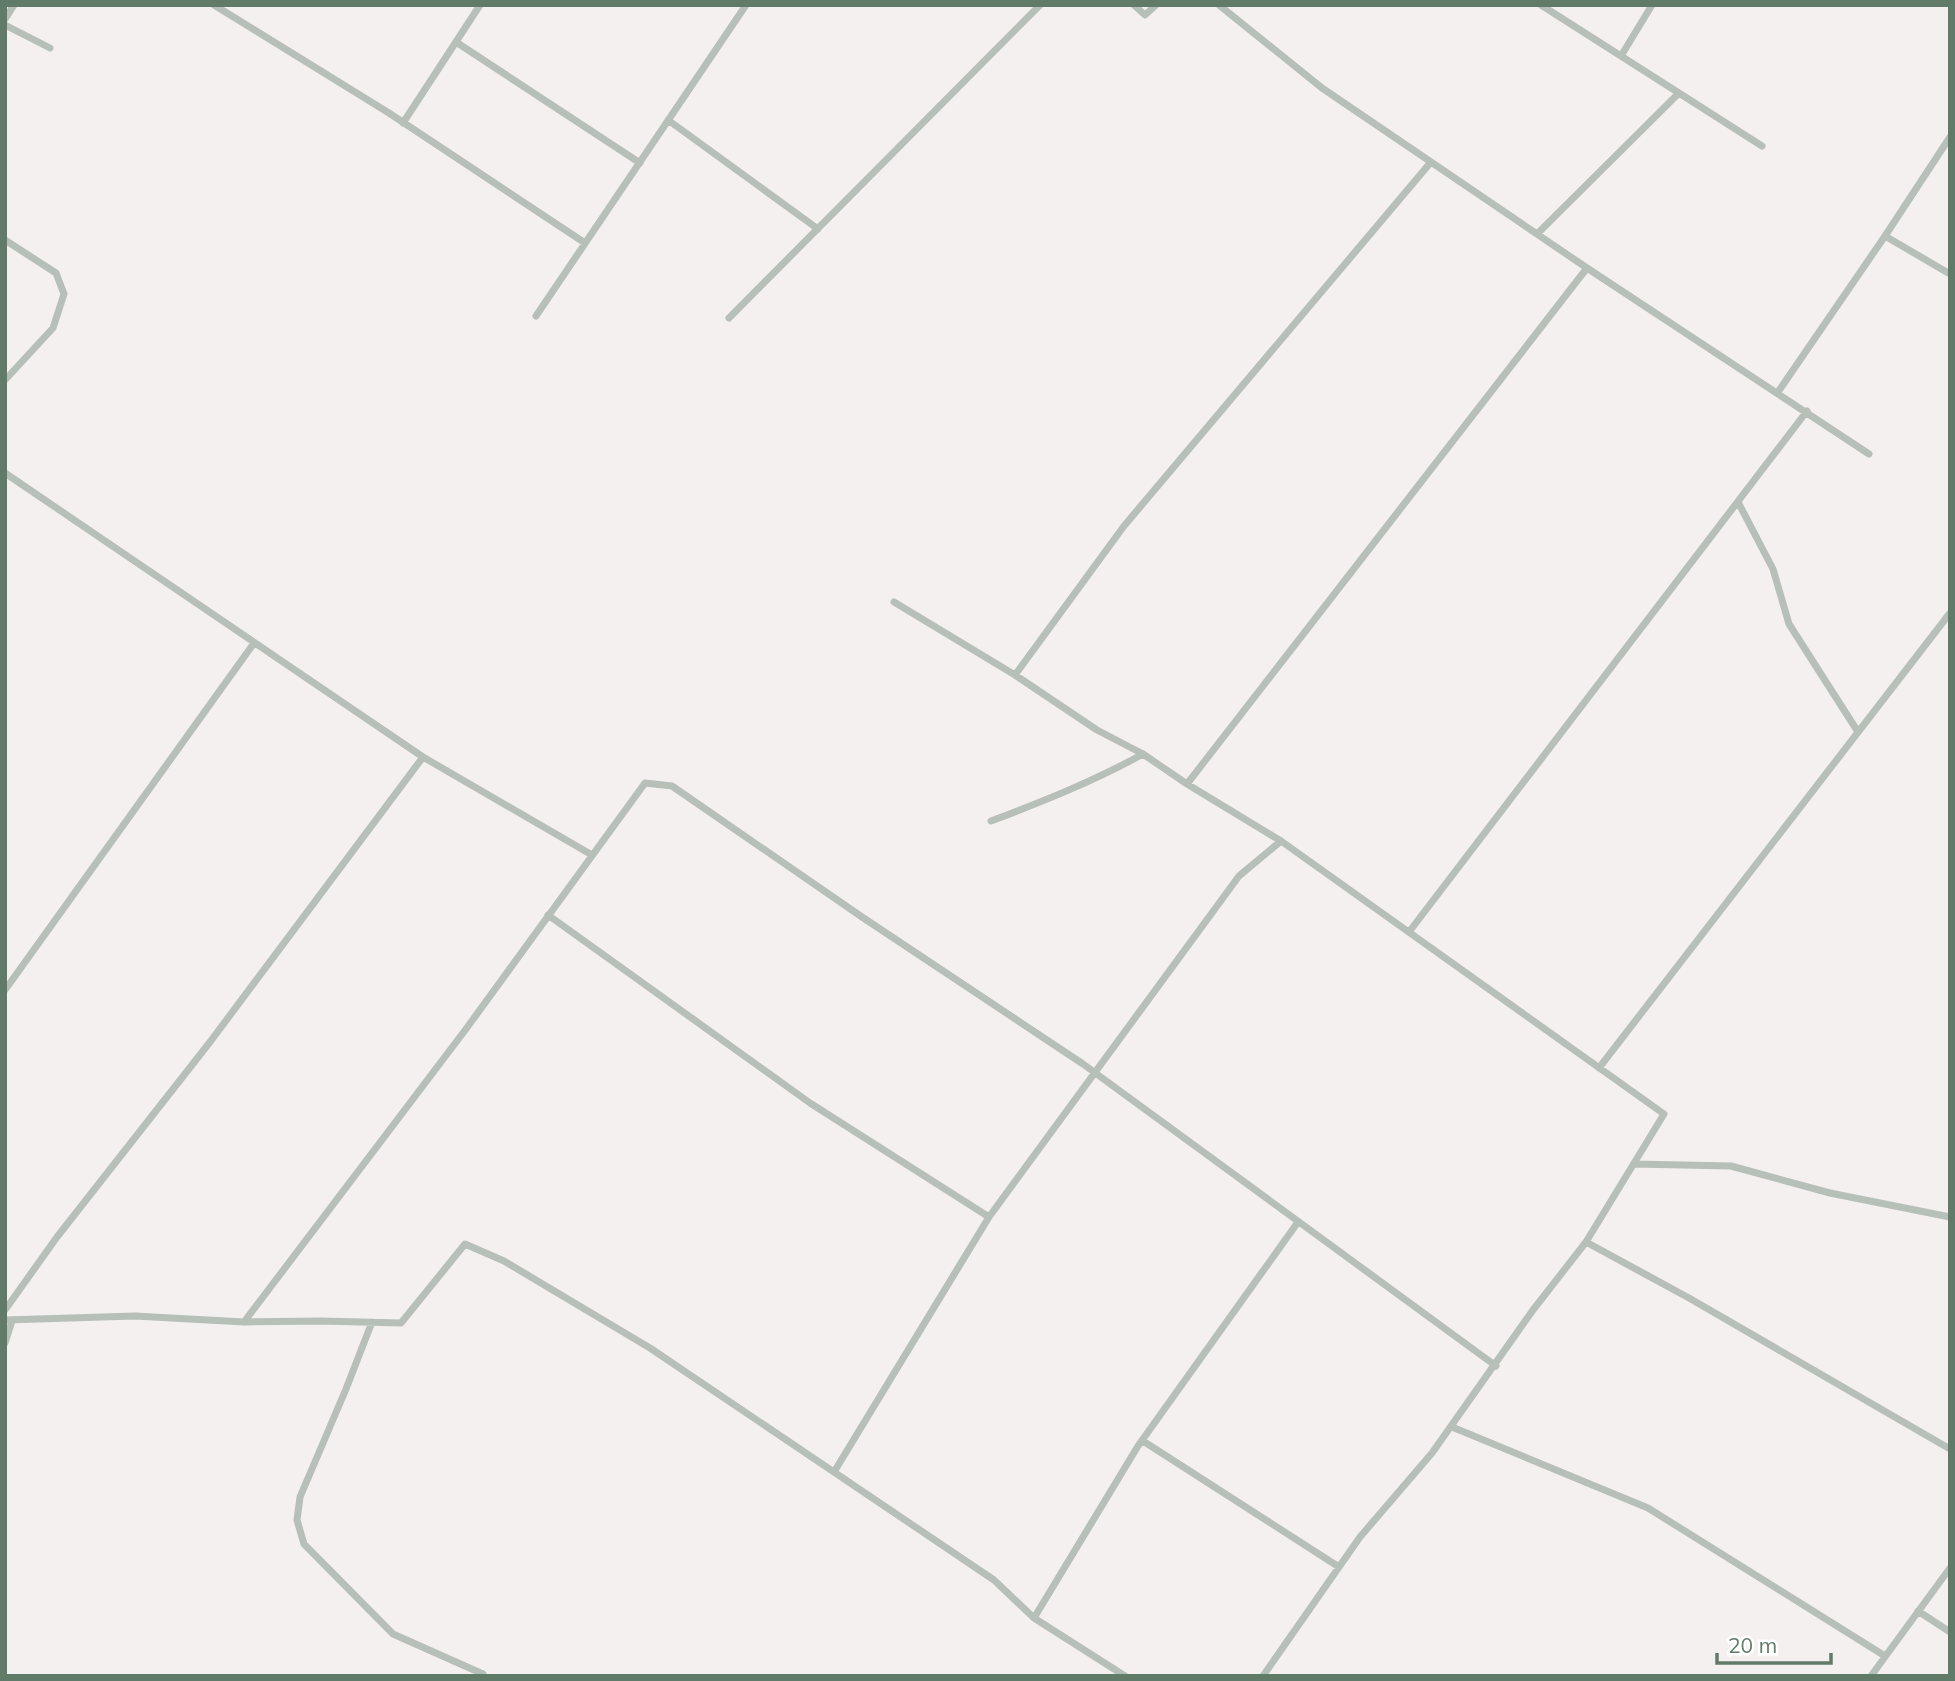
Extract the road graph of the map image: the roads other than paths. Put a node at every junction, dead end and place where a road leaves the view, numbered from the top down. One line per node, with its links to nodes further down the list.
1 (14, 5): 11 (street)
2 (214, 5): 18 (street)
3 (480, 5): 13 (street)
4 (746, 5): 17 (street)
5 (1040, 5): 23 (street)
6 (1135, 5): 7 (street)
7 (1156, 5)
8 (1219, 5): 21 (street)
9 (1541, 5): 15 (street)
10 (1652, 5): 15 (street)
11 (5, 19)
12 (5, 25): 14 (street)
13 (456, 42): 18 (street); 22 (street)
14 (50, 48)
15 (1620, 56): 16 (street)
16 (1679, 93): 20 (street); 24 (street)
17 (668, 120): 22 (street); 23 (street)
18 (403, 123): 27 (street)
19 (1950, 137): 25 (street)
20 (1762, 146)
21 (1431, 162): 24 (street); 41 (street)
22 (640, 163): 27 (street)
23 (818, 229): 31 (street)
24 (1537, 234): 28 (street)
25 (1885, 236): 29 (street); 33 (street)
26 (5, 240): 32 (street)
27 (585, 243): 30 (street)
28 (1587, 268): 33 (street); 45 (street)
29 (1950, 274)
30 (536, 316)
31 (729, 318)
32 (5, 380)
33 (1778, 392): 34 (street)
34 (1807, 411): 35 (street); 37 (street)
35 (1869, 454)
36 (5, 473): 40 (street)
37 (1738, 502): 42 (street); 50 (street)
38 (894, 602): 41 (street)
39 (1950, 613): 42 (street)
40 (254, 643): 44 (street); 51 (street)
41 (1015, 675): 43 (street)
42 (1858, 732): 52 (street)
43 (1143, 754): 45 (street); 46 (street)
44 (423, 757): 48 (street); 59 (street)
45 (1186, 784): 47 (street)
46 (992, 821)
47 (1281, 841): 50 (street); 53 (street)
48 (592, 855): 49 (street); 53 (street)
49 (548, 915): 55 (street); 61 (street)
50 (1409, 932): 52 (street)
51 (5, 990)
52 (1599, 1068): 54 (street)
53 (1096, 1074): 55 (street); 57 (street)
54 (1634, 1164): 56 (street); 58 (street)
55 (989, 1217): 68 (street)
56 (1950, 1217)
57 (1298, 1222): 64 (street); 66 (street)
58 (1586, 1242): 64 (street); 67 (street)
59 (5, 1310)
60 (9, 1321): 61 (street); 63 (street)
61 (244, 1322): 62 (street)
62 (372, 1322): 68 (street); 75 (street)
63 (5, 1343)
64 (1496, 1366): 65 (street)
65 (1451, 1427): 69 (street); 74 (street)
66 (1143, 1441): 69 (street); 72 (street)
67 (1950, 1449)
68 (834, 1472): 72 (street)
69 (1339, 1567): 77 (street)
70 (1950, 1568): 71 (street)
71 (1919, 1611): 73 (street); 74 (street)
72 (1034, 1618): 76 (street)
73 (1950, 1632)
74 (1885, 1656): 78 (street)
75 (483, 1674)
76 (1125, 1676)
77 (1263, 1676)
78 (1871, 1676)

